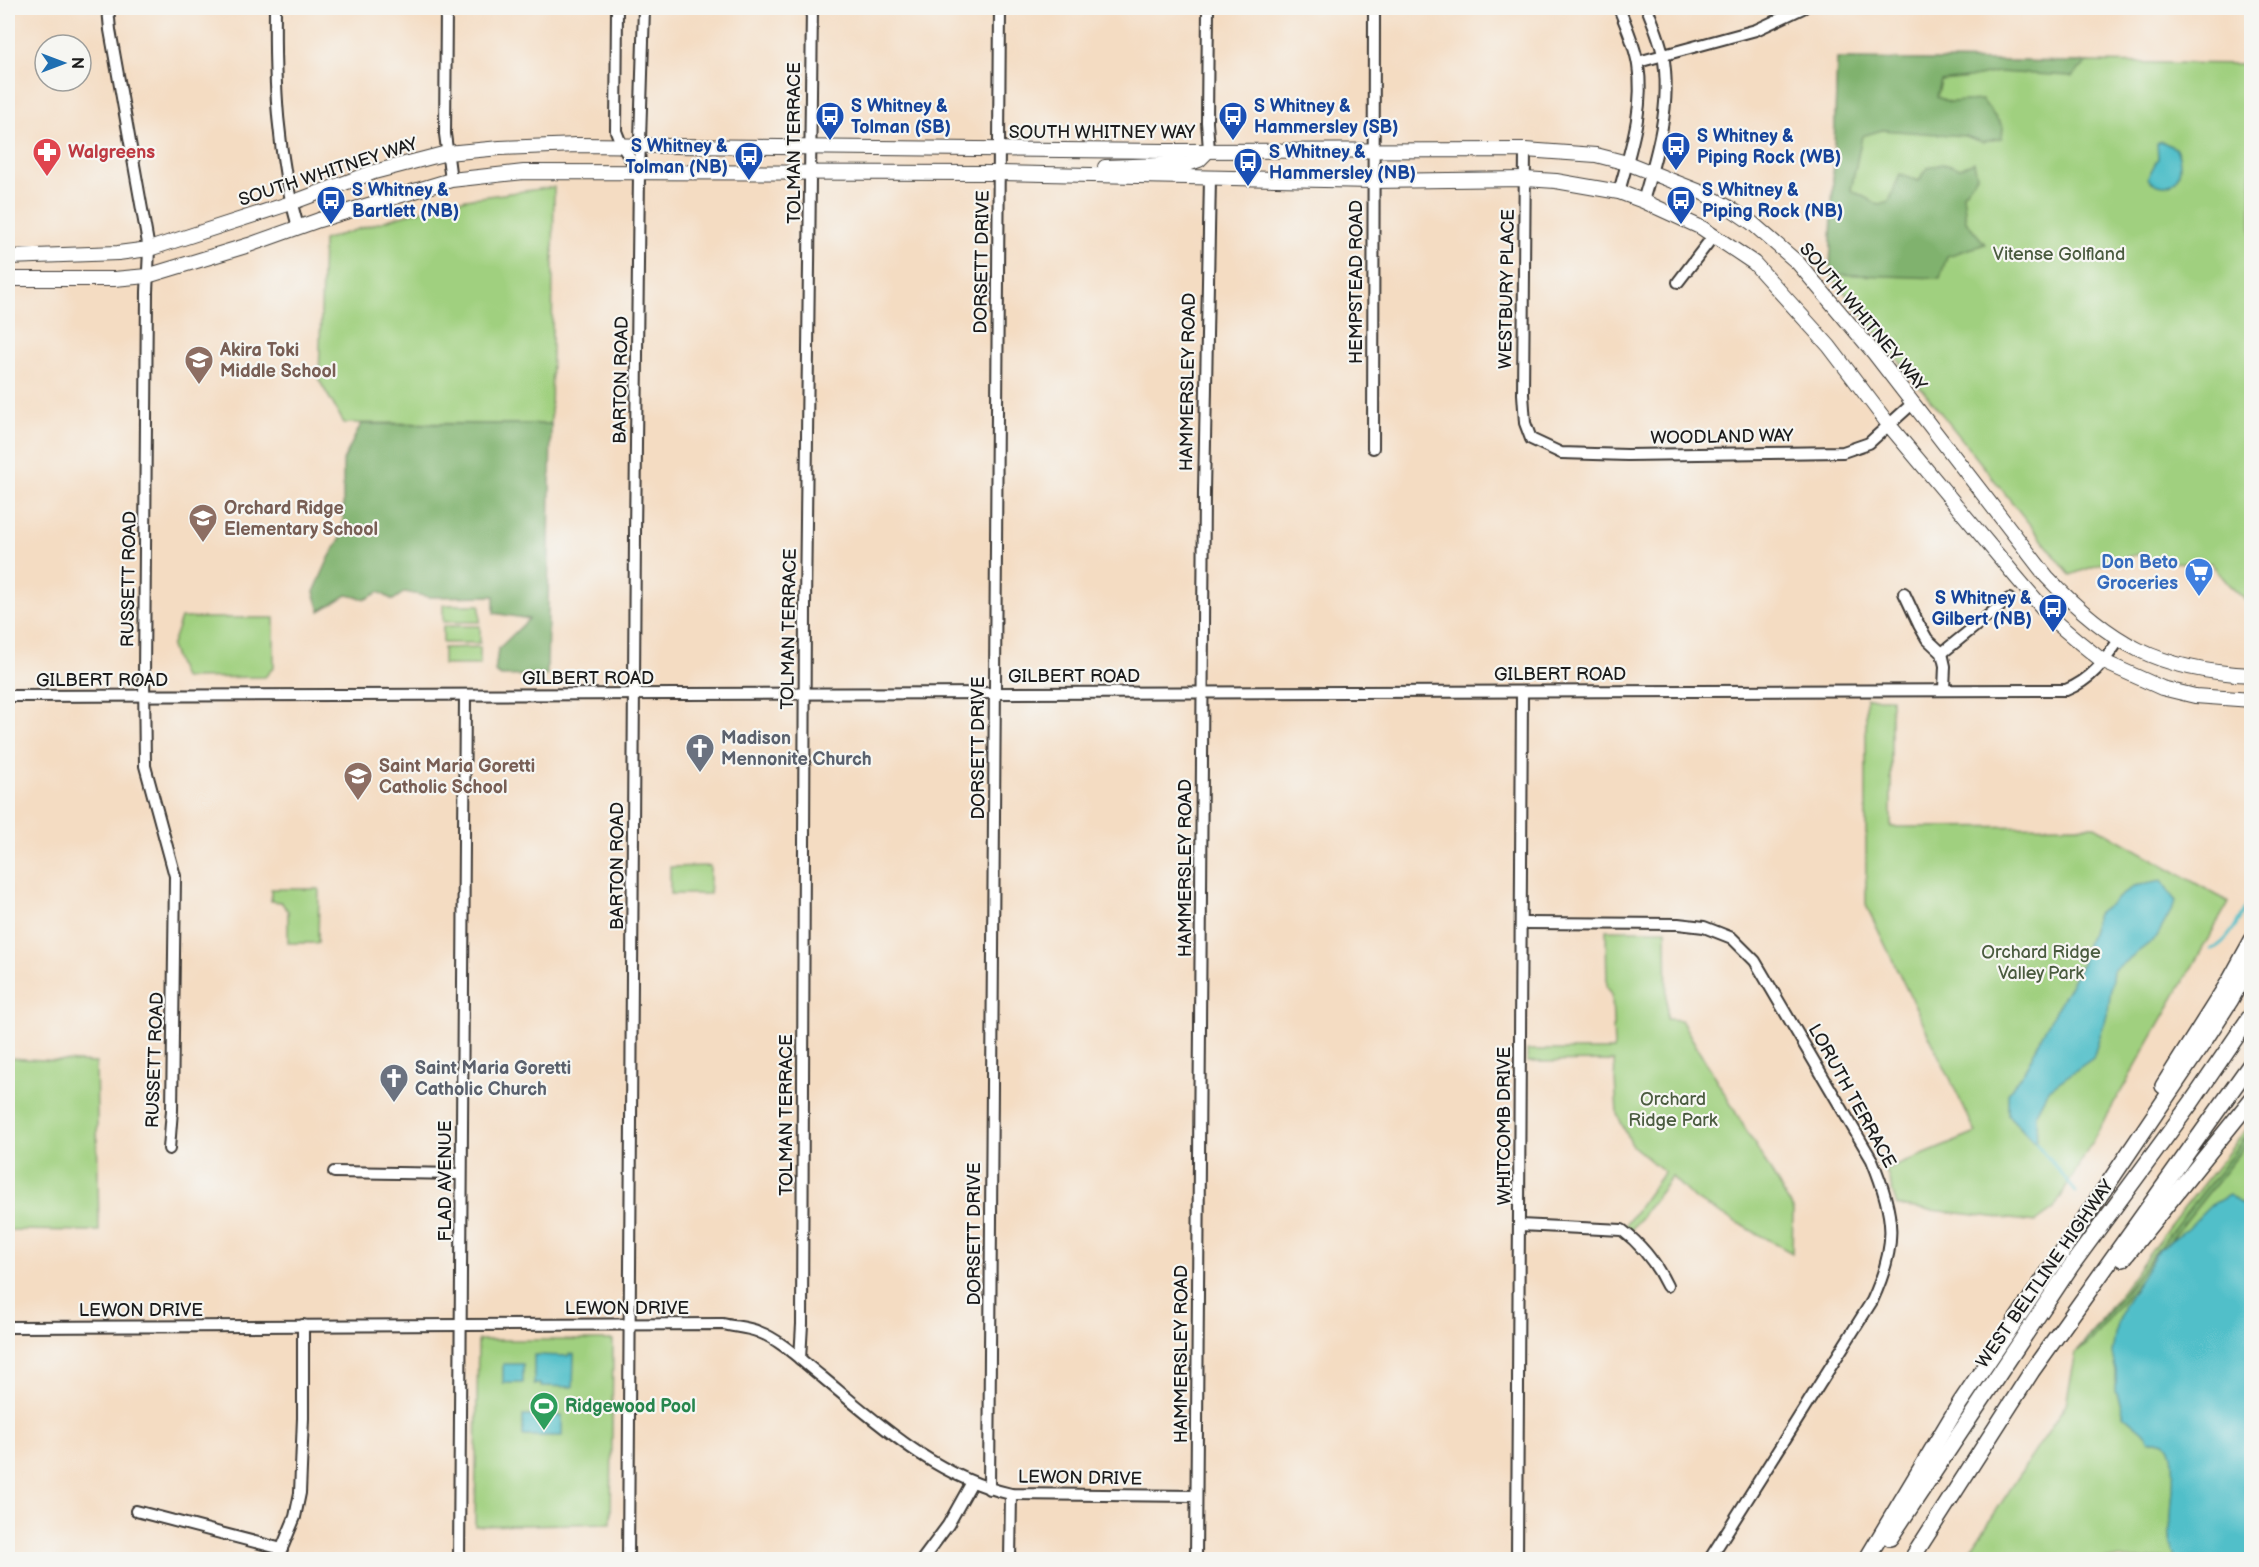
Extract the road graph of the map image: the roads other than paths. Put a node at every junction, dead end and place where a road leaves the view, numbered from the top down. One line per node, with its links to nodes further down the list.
1 (108, 8): 38 (street, RUSSETT ROAD)
2 (275, 8): 35 (street)
3 (446, 8): 22 (street)
4 (618, 8): 15 (street)
5 (644, 8): 16 (street, BARTON ROAD)
6 (812, 8): 17 (street, TOLMAN TERRACE)
7 (1000, 8): 18 (street, DORSETT DRIVE)
8 (1208, 8): 20 (street)
9 (1374, 8): 19 (street, HEMPSTEAD ROAD)
10 (1618, 8): 14 (street)
11 (1647, 8): 13 (street)
12 (1803, 8): 13 (street)
13 (1663, 54): 14 (street); 24 (street)
14 (1638, 62): 23 (street)
15 (622, 146): 16 (main road, SOUTH WHITNEY WAY); 22 (main road, SOUTH WHITNEY WAY); 25 (street)
16 (641, 147): 17 (main road, SOUTH WHITNEY WAY); 25 (street, BARTON ROAD)
17 (811, 148): 18 (main road, SOUTH WHITNEY WAY); 26 (street, TOLMAN TERRACE)
18 (1000, 149): 20 (main road, SOUTH WHITNEY WAY); 27 (street, DORSETT DRIVE)
19 (1372, 149): 20 (main road, SOUTH WHITNEY WAY); 21 (main road, SOUTH WHITNEY WAY); 32 (street, HEMPSTEAD ROAD)
20 (1209, 150): 28 (main road)
21 (1526, 150): 23 (main road, SOUTH WHITNEY WAY); 30 (street, WESTBURY PLACE)
22 (447, 153): 31 (street); 35 (main road, SOUTH WHITNEY WAY)
23 (1627, 163): 24 (main road, SOUTH WHITNEY WAY); 33 (street)
24 (1652, 171): 34 (street); 43 (main road, SOUTH WHITNEY WAY)
25 (639, 173): 26 (main road); 31 (main road); 57 (street, BARTON ROAD)
26 (810, 173): 27 (main road); 58 (street, TOLMAN TERRACE)
27 (999, 173): 28 (main road); 56 (street, DORSETT DRIVE)
28 (1061, 174): 29 (main road)
29 (1210, 178): 32 (main road); 54 (street, HAMMERSLEY ROAD)
30 (1525, 179): 32 (main road); 33 (main road); 45 (street, WESTBURY PLACE)
31 (451, 180): 36 (main road)
32 (1373, 181): 46 (street, HEMPSTEAD ROAD)
33 (1619, 192): 34 (main road)
34 (1644, 201): 37 (main road)
35 (291, 203): 36 (street); 38 (main road, SOUTH WHITNEY WAY)
36 (298, 227): 40 (main road)
37 (1714, 235): 42 (street); 44 (main road)
38 (149, 249): 39 (main road, SOUTH WHITNEY WAY); 40 (street, RUSSETT ROAD)
39 (8, 257)
40 (147, 276): 41 (main road); 61 (street, RUSSETT ROAD)
41 (8, 279)
42 (1678, 282)
43 (1912, 403): 44 (street, WOODLAND WAY); 49 (main road, SOUTH WHITNEY WAY)
44 (1889, 425): 45 (street, WOODLAND WAY); 51 (main road)
45 (1527, 428)
46 (1373, 448)
47 (1904, 593): 50 (street)
48 (2009, 599): 50 (street)
49 (2119, 640): 51 (street, GILBERT ROAD); 52 (main road, SOUTH WHITNEY WAY)
50 (1942, 653): 53 (street)
51 (2104, 662): 53 (street, GILBERT ROAD); 62 (main road)
52 (2252, 675)
53 (1944, 689): 55 (street, GILBERT ROAD)
54 (1202, 692): 55 (street, GILBERT ROAD); 56 (street, GILBERT ROAD); 84 (street, HAMMERSLEY ROAD)
55 (1522, 692): 63 (street, WHITCOMB DRIVE)
56 (994, 693): 58 (street, GILBERT ROAD); 82 (street, DORSETT DRIVE)
57 (634, 694): 58 (street, GILBERT ROAD); 59 (street, GILBERT ROAD); 75 (street, BARTON ROAD)
58 (805, 694): 79 (street, TOLMAN TERRACE)
59 (465, 695): 61 (street, GILBERT ROAD); 72 (street, FLAD AVENUE)
60 (8, 696): 61 (street, GILBERT ROAD)
61 (144, 697): 70 (street, RUSSETT ROAD)
62 (2252, 700)
63 (1522, 923): 73 (street, WHITCOMB DRIVE); 93 (street, LORUTH TERRACE)
64 (2252, 940): 69 (highway)
65 (2252, 962): 69 (highway)
66 (2252, 1014): 95 (highway, WEST BELTLINE HIGHWAY)
67 (2252, 1062): 80 (highway)
68 (2252, 1099): 80 (highway)
69 (2135, 1144): 94 (highway)
70 (169, 1149)
71 (334, 1172): 72 (street)
72 (461, 1174): 77 (street, FLAD AVENUE)
73 (1520, 1226): 74 (street); 92 (street, WHITCOMB DRIVE)
74 (1667, 1286)
75 (630, 1324): 77 (street, LEWON DRIVE); 79 (street, LEWON DRIVE); 88 (street, BARTON ROAD)
76 (303, 1325): 77 (street, LEWON DRIVE); 78 (street, LEWON DRIVE); 86 (street)
77 (460, 1325): 87 (street, FLAD AVENUE)
78 (8, 1327)
79 (800, 1359): 81 (street, LEWON DRIVE)
80 (2032, 1371): 96 (highway)
81 (972, 1482): 82 (street, LEWON DRIVE); 89 (street)
82 (989, 1489): 83 (street, LEWON DRIVE)
83 (1011, 1494): 84 (street, LEWON DRIVE); 90 (street)
84 (1196, 1496): 91 (street, HAMMERSLEY ROAD)
85 (136, 1510): 86 (street)
86 (279, 1554)
87 (459, 1560)
88 (628, 1560)
89 (922, 1560)
90 (1010, 1560)
91 (1196, 1560)
92 (1517, 1560)
93 (1709, 1560)
94 (1866, 1560)
95 (1876, 1560)
96 (1911, 1560)

